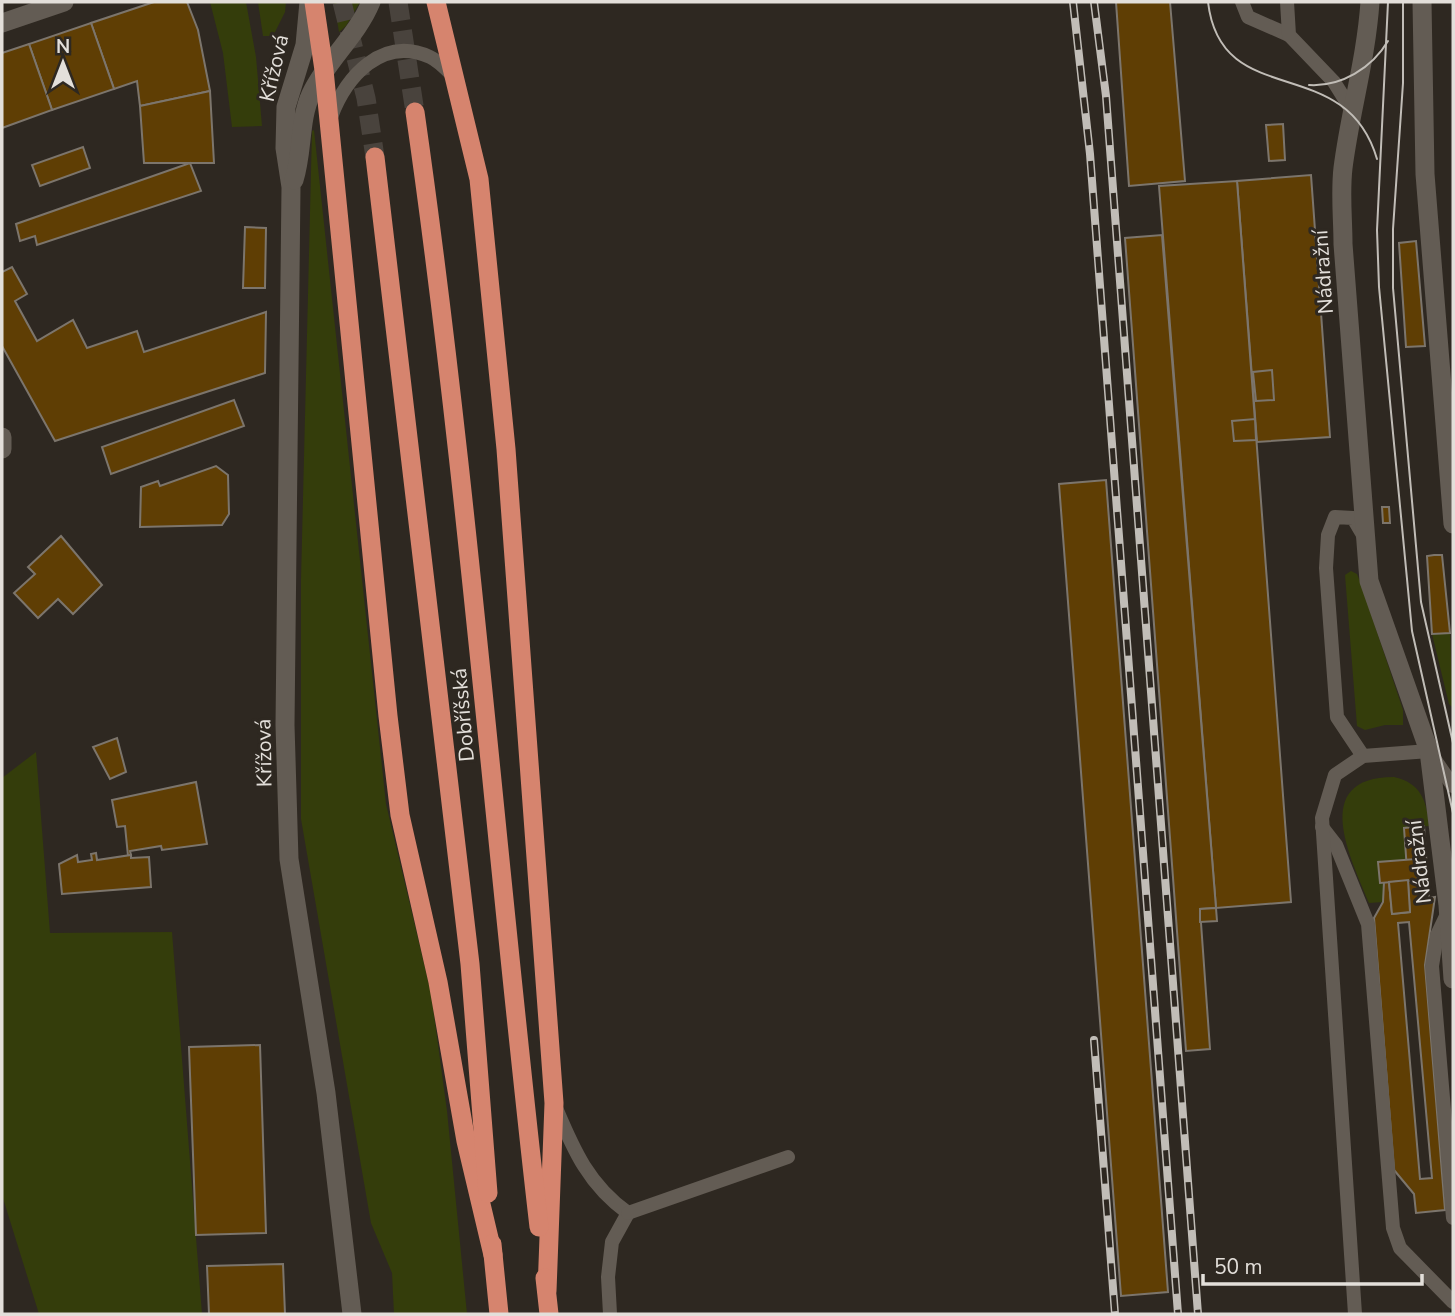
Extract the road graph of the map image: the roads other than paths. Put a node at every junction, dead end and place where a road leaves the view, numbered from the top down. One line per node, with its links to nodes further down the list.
1 (64, 2): 9 (street)
2 (312, 2): 11 (highway); 17 (street, Křížová)
3 (371, 2): 11 (street, Křížová)
4 (436, 2): 12 (highway)
5 (1242, 2): 10 (lane)
6 (1287, 2): 10 (lane)
7 (1370, 2): 14 (street, Nádražní)
8 (1422, 2): 20 (street)
9 (2, 23)
10 (1289, 34): 14 (lane)
11 (324, 70): 15 (highway); 17 (street, Křížová)
12 (456, 79): 15 (lane); 29 (highway)
13 (415, 112): 34 (highway, Dobříšská)
14 (1354, 114): 21 (street, Nádražní)
15 (329, 120): 33 (highway)
16 (375, 157): 33 (highway, Dobříšská)
17 (291, 187): 36 (street, Křížová)
18 (2, 438): 19 (street)
19 (2, 449)
20 (1453, 524)
21 (1366, 540): 22 (street, Nádražní); 23 (lane)
22 (1429, 751): 23 (lane); 24 (lane); 26 (street, Nádražní)
23 (1363, 756): 25 (lane)
24 (1453, 786)
25 (1322, 827): 35 (lane); 40 (lane)
26 (1448, 911): 27 (street, Nádražní); 32 (lane)
27 (1452, 951): 28 (street, Nádražní)
28 (1453, 979)
29 (554, 1103): 31 (lane); 34 (highway)
30 (788, 1157): 31 (lane)
31 (628, 1213): 39 (lane)
32 (1453, 1218)
33 (493, 1255): 37 (highway, Dobříšská)
34 (547, 1292): 38 (highway, Dobříšská)
35 (1453, 1302)
36 (352, 1314)
37 (499, 1314)
38 (549, 1314)
39 (610, 1314)
40 (1355, 1314)

